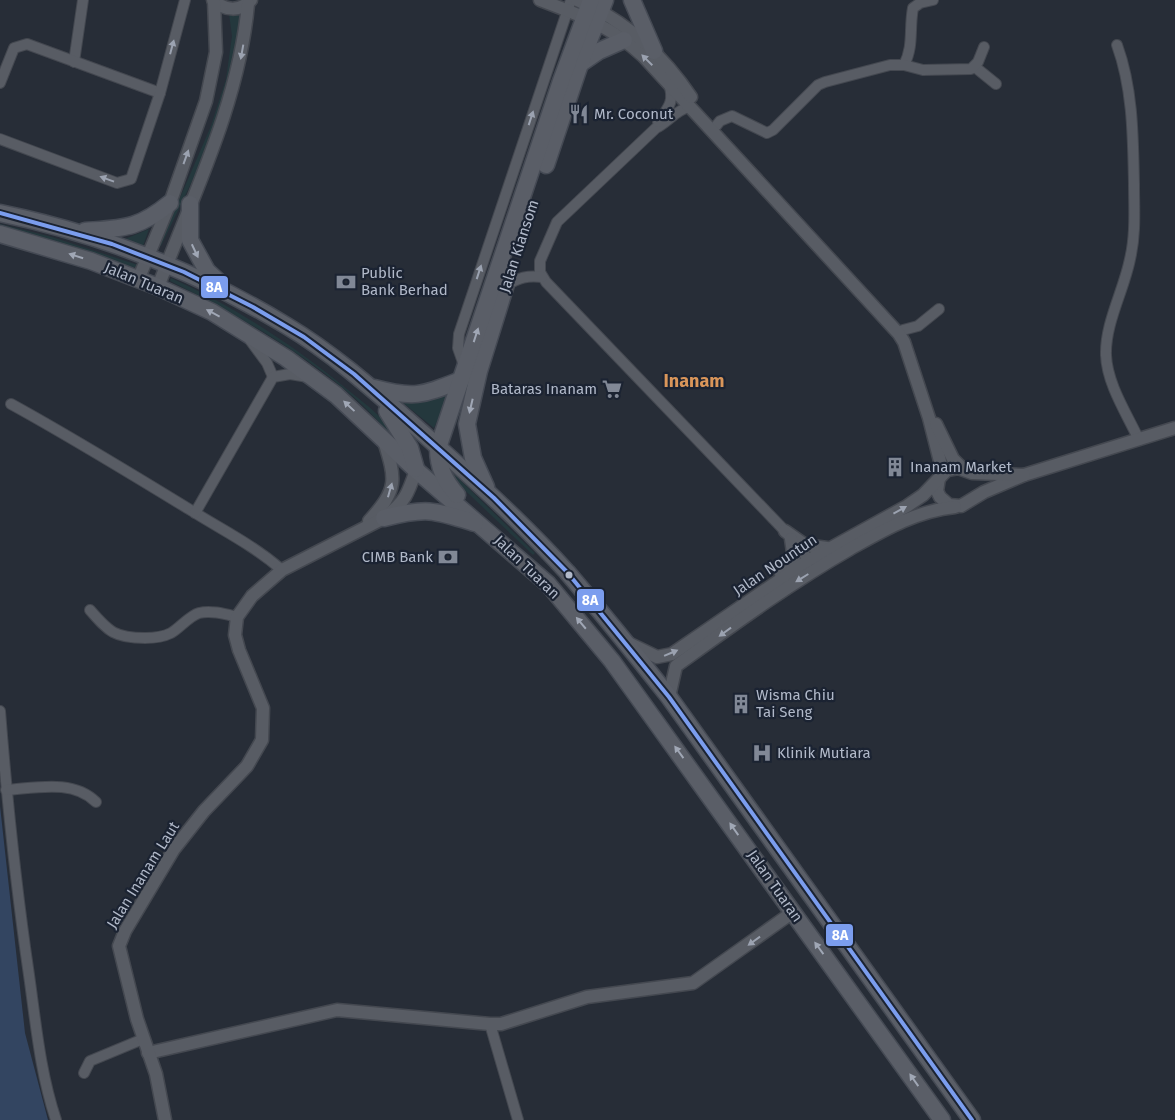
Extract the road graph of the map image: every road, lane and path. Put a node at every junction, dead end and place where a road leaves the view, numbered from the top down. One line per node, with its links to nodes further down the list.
1 (83, 0): 14 (street)
2 (185, 0): 21 (street, one-way to 2)
3 (540, 0): 8 (street)
4 (632, 0): 13 (main road)
5 (933, 0): 16 (street)
6 (213, 1): 7 (street); 26 (street, one-way to 6)
7 (250, 1): 27 (street, one-way to 27)
8 (569, 5): 9 (street); 41 (street, one-way to 8)
9 (592, 8): 10 (street); 13 (street); 15 (main road, Jalan Kiansom); 41 (main road, Jalan Kiansom, one-way to 9)
10 (624, 40): 15 (main road); 18 (street, one-way to 10)
11 (1117, 45): 48 (street)
12 (984, 47): 17 (street)
13 (654, 51): 23 (street)
14 (74, 62): 19 (street); 21 (street)
15 (580, 64): 35 (main road, Jalan Kiansom)
16 (904, 65): 17 (street); 23 (street)
17 (975, 67): 20 (street)
18 (668, 82): 22 (street); 24 (street)
19 (0, 83)
20 (996, 84)
21 (160, 94): 25 (street, one-way to 25)
22 (689, 106): 24 (street); 53 (street)
23 (716, 126): 40 (street)
24 (656, 128): 33 (street)
25 (0, 139)
26 (170, 203): 29 (main road); 31 (street)
27 (190, 204): 32 (street); 37 (main road, one-way to 37)
28 (0, 212): 29 (main road, Jalan Tuaran)
29 (78, 232): 31 (main road, Jalan Tuaran)
30 (2, 236): 34 (main road, Jalan Tuaran, one-way to 30)
31 (148, 257): 32 (main road, Jalan Tuaran); 34 (street)
32 (167, 264): 36 (street); 37 (main road, Jalan Tuaran)
33 (542, 277): 35 (street); 62 (street)
34 (138, 280): 36 (main road, Jalan Tuaran)
35 (506, 285): 54 (main road, Jalan Kiansom, one-way to 54)
36 (158, 287): 39 (main road, Jalan Tuaran, one-way to 36)
37 (234, 295): 44 (main road, Jalan Tuaran)
38 (939, 309): 40 (street)
39 (241, 330): 42 (main road, Jalan Tuaran); 43 (street)
40 (903, 330): 50 (street)
41 (463, 374): 44 (main road); 49 (main road, Jalan Kiansom)
42 (313, 377): 43 (street); 47 (main road, Jalan Tuaran, one-way to 42)
43 (273, 378): 57 (street)
44 (370, 387): 49 (main road, Jalan Tuaran); 51 (main road)
45 (11, 404): 57 (street)
46 (1175, 428): 48 (street, Jalan Nountun)
47 (382, 438): 51 (main road, Jalan Tuaran); 61 (street, one-way to 47)
48 (1138, 440): 52 (street, Jalan Nountun)
49 (438, 448): 54 (main road, Jalan Tuaran); 59 (main road)
50 (964, 469): 52 (street, Jalan Nountun); 53 (street, Jalan Nountun); 55 (street)
51 (416, 470): 58 (street); 59 (main road, Jalan Tuaran)
52 (1024, 475): 55 (street, Jalan Nountun)
53 (941, 476): 56 (street); 63 (street, Jalan Nountun, one-way to 53)
54 (489, 495): 69 (main road, Jalan Tuaran)
55 (971, 500): 56 (street, Jalan Nountun)
56 (955, 506): 60 (street, Jalan Nountun)
57 (195, 513): 65 (street)
58 (384, 518): 59 (main road); 61 (street)
59 (482, 526): 74 (main road, Jalan Tuaran, one-way to 59)
60 (892, 526): 64 (street); 70 (street, Jalan Nountun, one-way to 70)
61 (362, 529): 65 (street)
62 (788, 535): 63 (street); 64 (street); 66 (street)
63 (827, 548): 64 (street, Jalan Nountun)
64 (809, 560): 66 (street, Jalan Nountun)
65 (282, 570): 68 (street)
66 (768, 589): 69 (street, Jalan Nountun, one-way to 66)
67 (90, 610): 68 (street)
68 (237, 617): 76 (street, Jalan Inanam Laut)
69 (626, 642): 70 (main road, Jalan Tuaran)
70 (669, 697): 83 (main road, Jalan Tuaran)
71 (0, 711): 72 (street)
72 (6, 790): 73 (street); 79 (street)
73 (96, 802)
74 (792, 912): 75 (street, one-way to 75); 82 (main road, Jalan Tuaran, one-way to 74)
75 (490, 1024): 77 (street); 81 (street)
76 (143, 1039): 77 (street, Jalan Inanam Laut); 78 (street)
77 (148, 1053): 80 (street, Jalan Inanam Laut)
78 (84, 1074)
79 (56, 1120)
80 (165, 1120)
81 (518, 1120)
82 (942, 1120)
83 (972, 1120)

